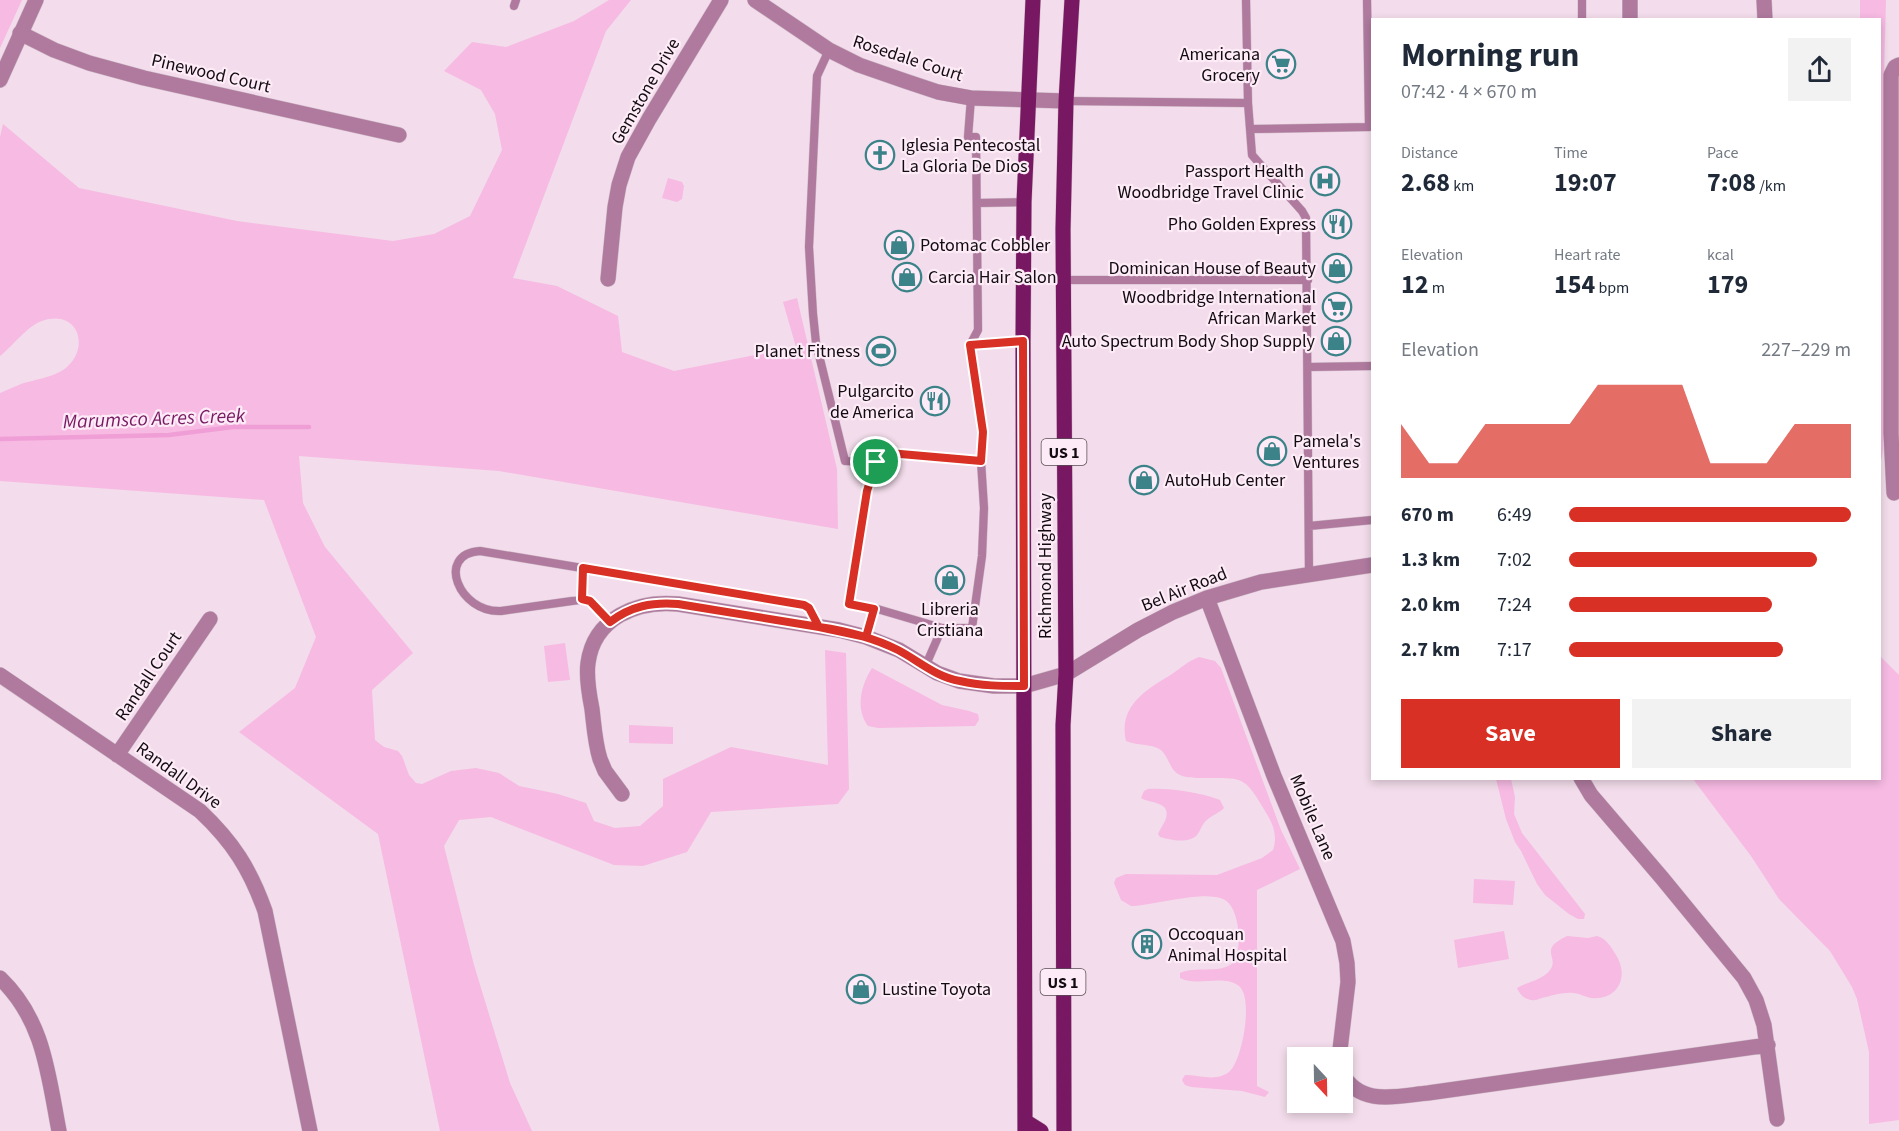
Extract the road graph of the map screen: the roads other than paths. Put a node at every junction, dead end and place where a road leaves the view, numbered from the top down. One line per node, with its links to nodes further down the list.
1 (36, 0): 14 (street)
2 (721, 0): 29 (street, Gemstone Drive)
3 (755, 0): 15 (street, Rosedale Court)
4 (1033, 0): 19 (main road, Richmond Highway / US 1)
5 (1072, 0): 20 (main road, Richmond Highway / US 1)
6 (1246, 0): 21 (lane)
7 (1367, 0): 23 (lane)
8 (1582, 0): 11 (lane)
9 (1630, 0): 12 (street)
10 (1764, 0): 13 (street)
11 (1582, 18)
12 (1630, 18)
13 (1765, 18)
14 (20, 33): 17 (street); 25 (street, Pinewood Court)
15 (829, 50): 18 (street, Rosedale Court); 38 (lane)
16 (1899, 65): 22 (street)
17 (0, 80)
18 (971, 98): 19 (street, Rosedale Court); 27 (lane)
19 (1028, 99): 20 (street, Rosedale Court); 26 (main road, Richmond Highway / US 1)
20 (1066, 101): 21 (lane); 30 (main road, Richmond Highway / US 1)
21 (1248, 103): 24 (lane)
22 (1895, 112): 28 (street)
23 (1371, 127): 24 (lane)
24 (1250, 129): 31 (lane)
25 (399, 135)
26 (1024, 202): 27 (lane); 32 (main road, Richmond Highway / US 1)
27 (977, 203): 33 (lane)
28 (1895, 216): 36 (street)
29 (608, 279)
30 (1063, 280): 31 (lane); 54 (main road, Richmond Highway / US 1)
31 (1308, 280): 35 (lane)
32 (1023, 341): 33 (lane); 56 (main road, Richmond Highway / US 1)
33 (970, 345): 37 (lane)
34 (1371, 366): 35 (lane)
35 (1308, 367): 41 (lane)
36 (1895, 400): 39 (street)
37 (981, 461): 38 (lane); 51 (lane)
38 (876, 462): 47 (lane)
39 (1891, 493)
40 (1371, 520): 41 (lane)
41 (1309, 526): 44 (lane)
42 (1371, 565): 44 (street, Bel Air Road)
43 (583, 568): 46 (lane); 46 (lane); 50 (lane)
44 (1309, 575): 45 (street, Bel Air Road)
45 (1207, 598): 54 (street, Bel Air Road); 62 (street, Mobile Lane)
46 (582, 599): 49 (lane)
47 (874, 609): 51 (lane); 52 (lane)
48 (210, 619): 57 (street, Randall Court)
49 (610, 622): 50 (street, Bel Air Road); 59 (street)
50 (819, 627): 52 (street, Bel Air Road)
51 (942, 628): 53 (lane)
52 (866, 637): 53 (street, Bel Air Road)
53 (925, 667): 56 (street, Bel Air Road)
54 (1066, 674): 56 (street, Bel Air Road); 69 (main road, Richmond Highway / US 1)
55 (0, 675): 57 (street, Randall Drive)
56 (1024, 686): 65 (main road, Richmond Highway / US 1)
57 (117, 755): 67 (street, Randall Drive)
58 (1582, 780): 61 (street)
59 (622, 794)
60 (0, 978): 66 (street)
61 (1768, 1045): 63 (street); 64 (street)
62 (1340, 1047)
63 (1353, 1087)
64 (1776, 1119)
65 (1024, 1126): 68 (main road)
66 (59, 1131)
67 (310, 1131)
68 (1041, 1131)
69 (1064, 1131)

